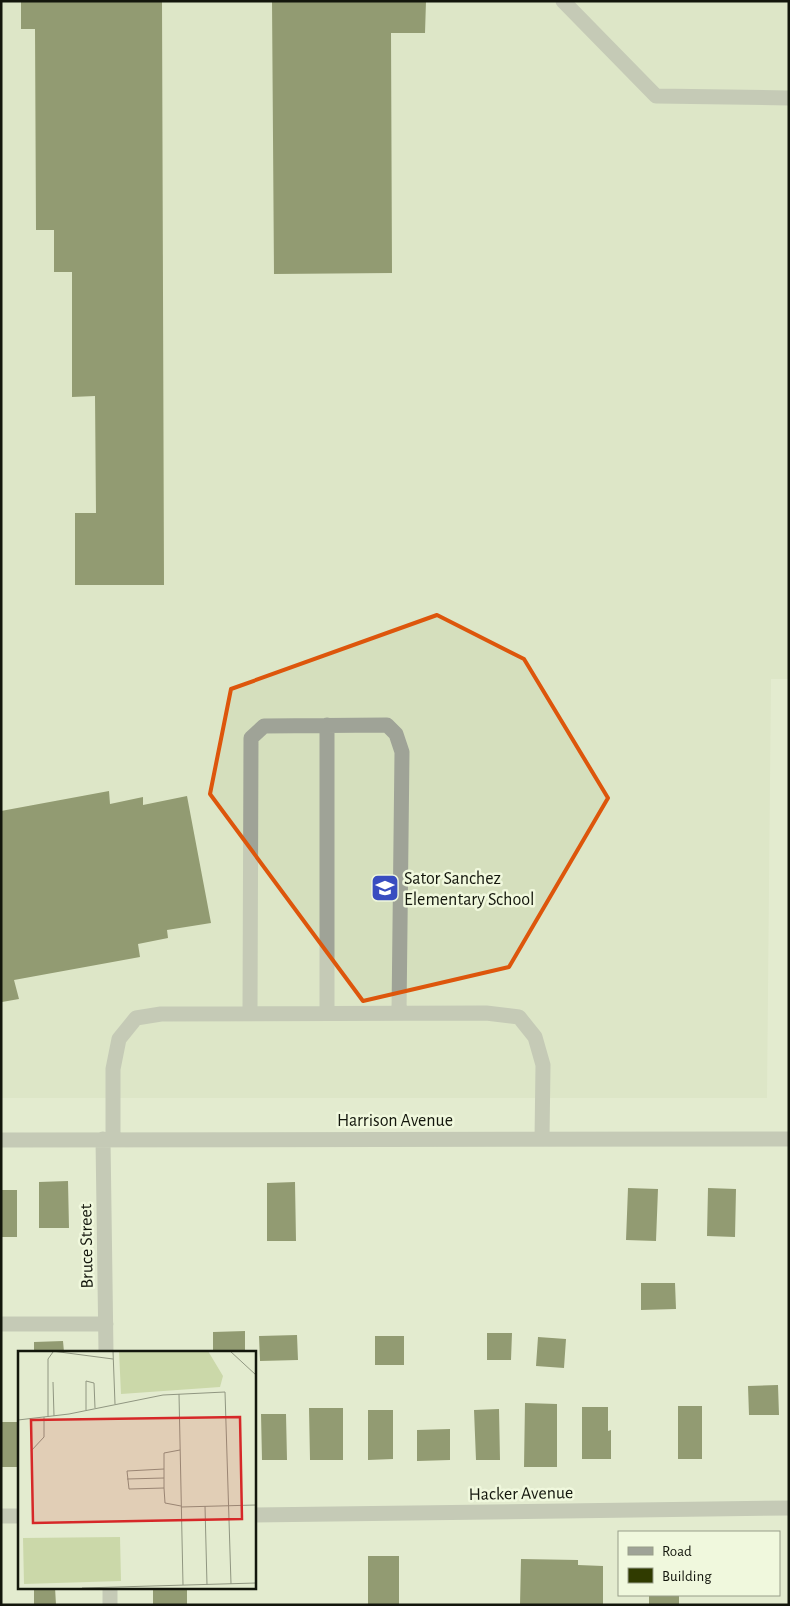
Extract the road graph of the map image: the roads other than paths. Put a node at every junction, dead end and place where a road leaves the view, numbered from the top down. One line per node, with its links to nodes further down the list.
1 (563, 1): 2 (street)
2 (789, 98)
3 (327, 725): 4 (street); 5 (street); 6 (street)
4 (250, 1013): 6 (street, Bruce Street); 8 (street, Bruce Street)
5 (399, 1013): 6 (street, Bruce Street); 9 (street, Bruce Street)
6 (327, 1014)
7 (789, 1138): 9 (street, Harrison Avenue)
8 (108, 1139): 9 (street, Harrison Avenue); 10 (street, Harrison Avenue); 12 (street, Bruce Street)
9 (542, 1139)
10 (1, 1140)
11 (1, 1324): 12 (street)
12 (106, 1324): 13 (street, Bruce Street)
13 (106, 1351)
14 (789, 1508): 15 (street, Hacker Avenue)
15 (255, 1515)
16 (1, 1516): 17 (street)
17 (18, 1516)
18 (110, 1588): 19 (street)
19 (110, 1605)

